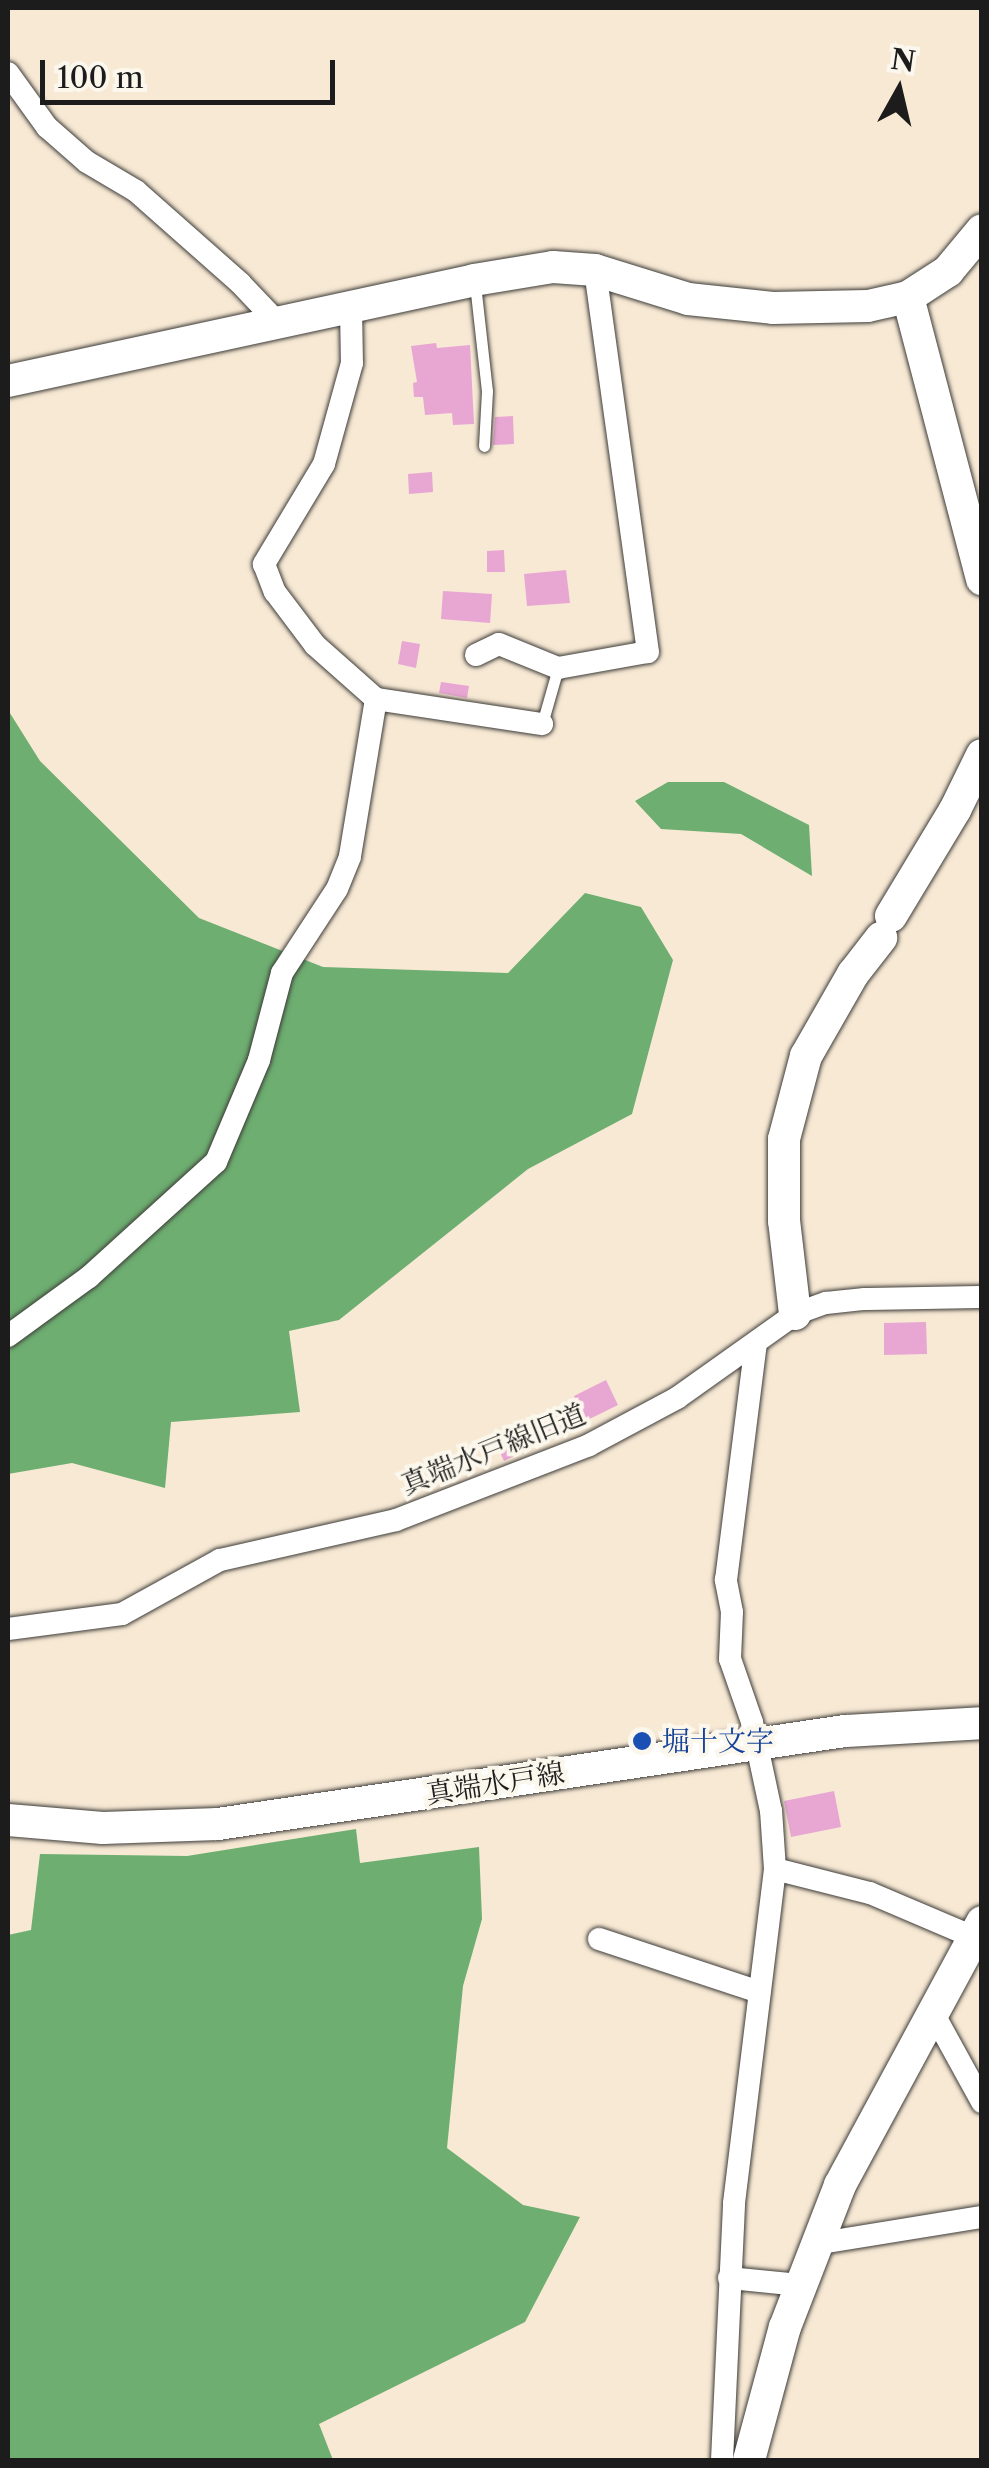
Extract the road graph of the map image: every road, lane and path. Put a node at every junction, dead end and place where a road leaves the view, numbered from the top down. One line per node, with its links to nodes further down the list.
1 (8, 73): 7 (street)
2 (982, 230): 5 (street)
3 (595, 270): 4 (street); 5 (street); 12 (street)
4 (474, 280): 6 (street); 9 (lane)
5 (908, 296): 10 (street)
6 (351, 308): 7 (street); 13 (street)
7 (278, 323): 8 (street)
8 (8, 381)
9 (484, 446)
10 (982, 579)
11 (476, 655): 12 (street)
12 (558, 668): 14 (lane)
13 (376, 699): 14 (street); 18 (street)
14 (542, 724)
15 (982, 755): 17 (street)
16 (982, 1297): 17 (street, 真端水戸線旧道)
17 (795, 1314): 19 (street, 真端水戸線旧道)
18 (8, 1336)
19 (756, 1344): 20 (street, 真端水戸線旧道); 22 (street)
20 (8, 1629)
21 (982, 1723): 22 (street, 真端水戸線)
22 (756, 1744): 23 (street, 真端水戸線); 24 (street)
23 (8, 1820)
24 (774, 1869): 25 (street); 27 (street)
25 (977, 1930): 28 (street)
26 (599, 1938): 27 (street)
27 (759, 1992): 32 (street)
28 (932, 2011): 29 (street); 31 (street)
29 (982, 2102)
30 (982, 2217): 31 (street)
31 (815, 2244): 33 (street)
32 (728, 2278): 33 (street); 34 (street)
33 (798, 2285): 35 (street)
34 (722, 2460)
35 (749, 2460)

